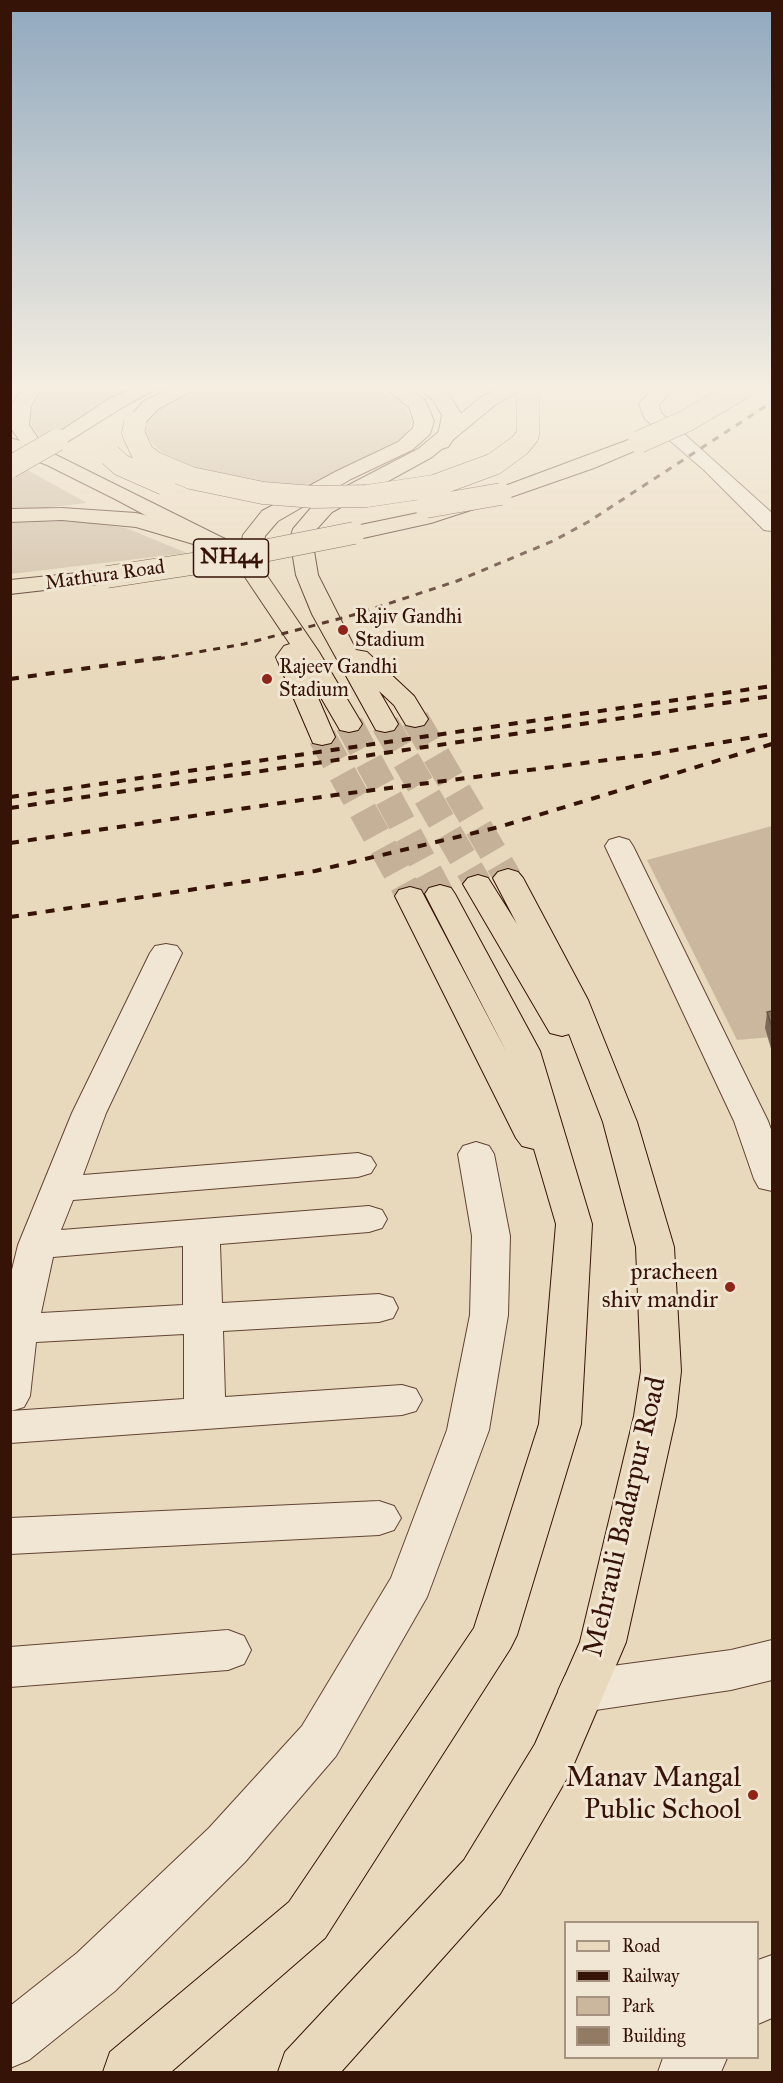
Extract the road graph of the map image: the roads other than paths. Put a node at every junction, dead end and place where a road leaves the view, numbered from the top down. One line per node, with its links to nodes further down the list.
1 (100, 484): 12 (main road)
2 (164, 484): 9 (main road, bridge)
3 (213, 484): 6 (main road, bridge)
4 (327, 484): 13 (main road)
5 (364, 484): 15 (main road)
6 (439, 484)
7 (529, 484): 9 (main road, Mathura Road / NH44, bridge)
8 (730, 484): 11 (street)
9 (501, 494): 14 (main road, Mathura Road / NH44, bridge)
10 (10, 516): 12 (main road)
11 (772, 525)
12 (217, 544): 13 (main road)
13 (253, 572): 16 (main road)
14 (10, 587)
15 (318, 601): 16 (main road); 17 (main road)
16 (280, 613): 18 (main road)
17 (339, 639): 19 (main road); 21 (main road)
18 (300, 642): 20 (main road); 22 (main road)
19 (415, 719)
20 (349, 724)
21 (385, 724)
22 (322, 737)
23 (619, 846): 27 (street)
24 (493, 881): 47 (main road, Mehrauli Badarpur Road)
25 (425, 895): 52 (main road)
26 (166, 953): 31 (street)
27 (758, 1106): 30 (street)
28 (476, 1154): 50 (street)
29 (358, 1165): 31 (street)
30 (772, 1179)
31 (57, 1189): 34 (street)
32 (369, 1220): 33 (street)
33 (201, 1233): 34 (street); 36 (street)
34 (37, 1245): 37 (street)
35 (379, 1308): 36 (street)
36 (205, 1319): 37 (street); 40 (street)
37 (18, 1329): 38 (street)
38 (11, 1383)
39 (402, 1400): 40 (street)
40 (205, 1413): 41 (street)
41 (10, 1427)
42 (379, 1518): 43 (street)
43 (10, 1536)
44 (228, 1650): 46 (street)
45 (772, 1660): 47 (street)
46 (10, 1667)
47 (582, 1691): 53 (main road, Mehrauli Badarpur Road)
48 (772, 1981): 49 (street)
49 (759, 1996)
50 (10, 2041)
51 (699, 2059): 54 (street)
52 (130, 2073)
53 (305, 2073)
54 (685, 2073)

